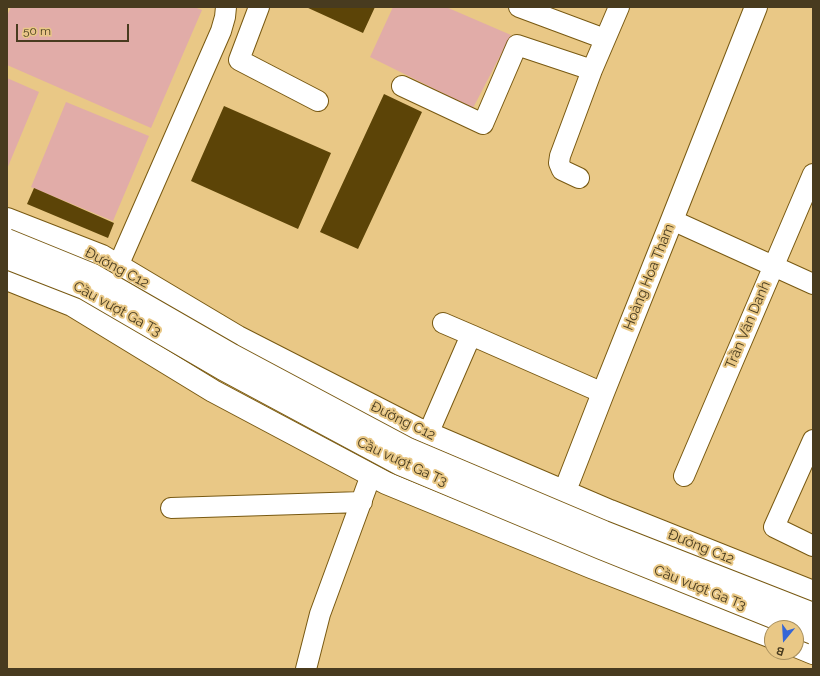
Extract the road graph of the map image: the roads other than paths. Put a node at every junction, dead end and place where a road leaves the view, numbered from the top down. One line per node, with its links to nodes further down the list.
1 (226, 7): 16 (street)
2 (260, 7): 9 (street)
3 (519, 7): 6 (street)
4 (619, 7): 6 (street)
5 (756, 7): 13 (main road, Hoàng Hoa Thám)
6 (605, 39): 7 (street)
7 (592, 70): 8 (street); 11 (street)
8 (402, 86)
9 (318, 101)
10 (813, 174): 17 (street, Trần Văn Danh)
11 (579, 178)
12 (7, 219): 16 (main road, Đường C12)
13 (672, 220): 17 (street); 22 (main road, Hoàng Hoa Thám)
14 (7, 240): 33 (main road, Cầu vượt Ga T3, bridge)
15 (7, 258): 34 (main road, Cầu vượt Ga T3, bridge)
16 (118, 266): 23 (main road, Đường C12)
17 (773, 266): 19 (street); 26 (street, Trần Văn Danh)
18 (7, 279): 25 (main road)
19 (813, 284)
20 (443, 323): 21 (street)
21 (471, 335): 22 (street); 23 (street)
22 (602, 392): 27 (main road, Hoàng Hoa Thám)
23 (428, 434): 27 (main road, Đường C12)
24 (813, 440): 30 (street)
25 (372, 476): 28 (street); 31 (main road)
26 (684, 476)
27 (564, 492): 31 (main road, Hoàng Hoa Thám); 32 (main road, Đường C12)
28 (362, 502): 29 (street); 36 (street)
29 (171, 508)
30 (813, 546)
31 (543, 547): 35 (main road)
32 (813, 592)
33 (813, 614)
34 (813, 633)
35 (764, 634)
36 (306, 669)

